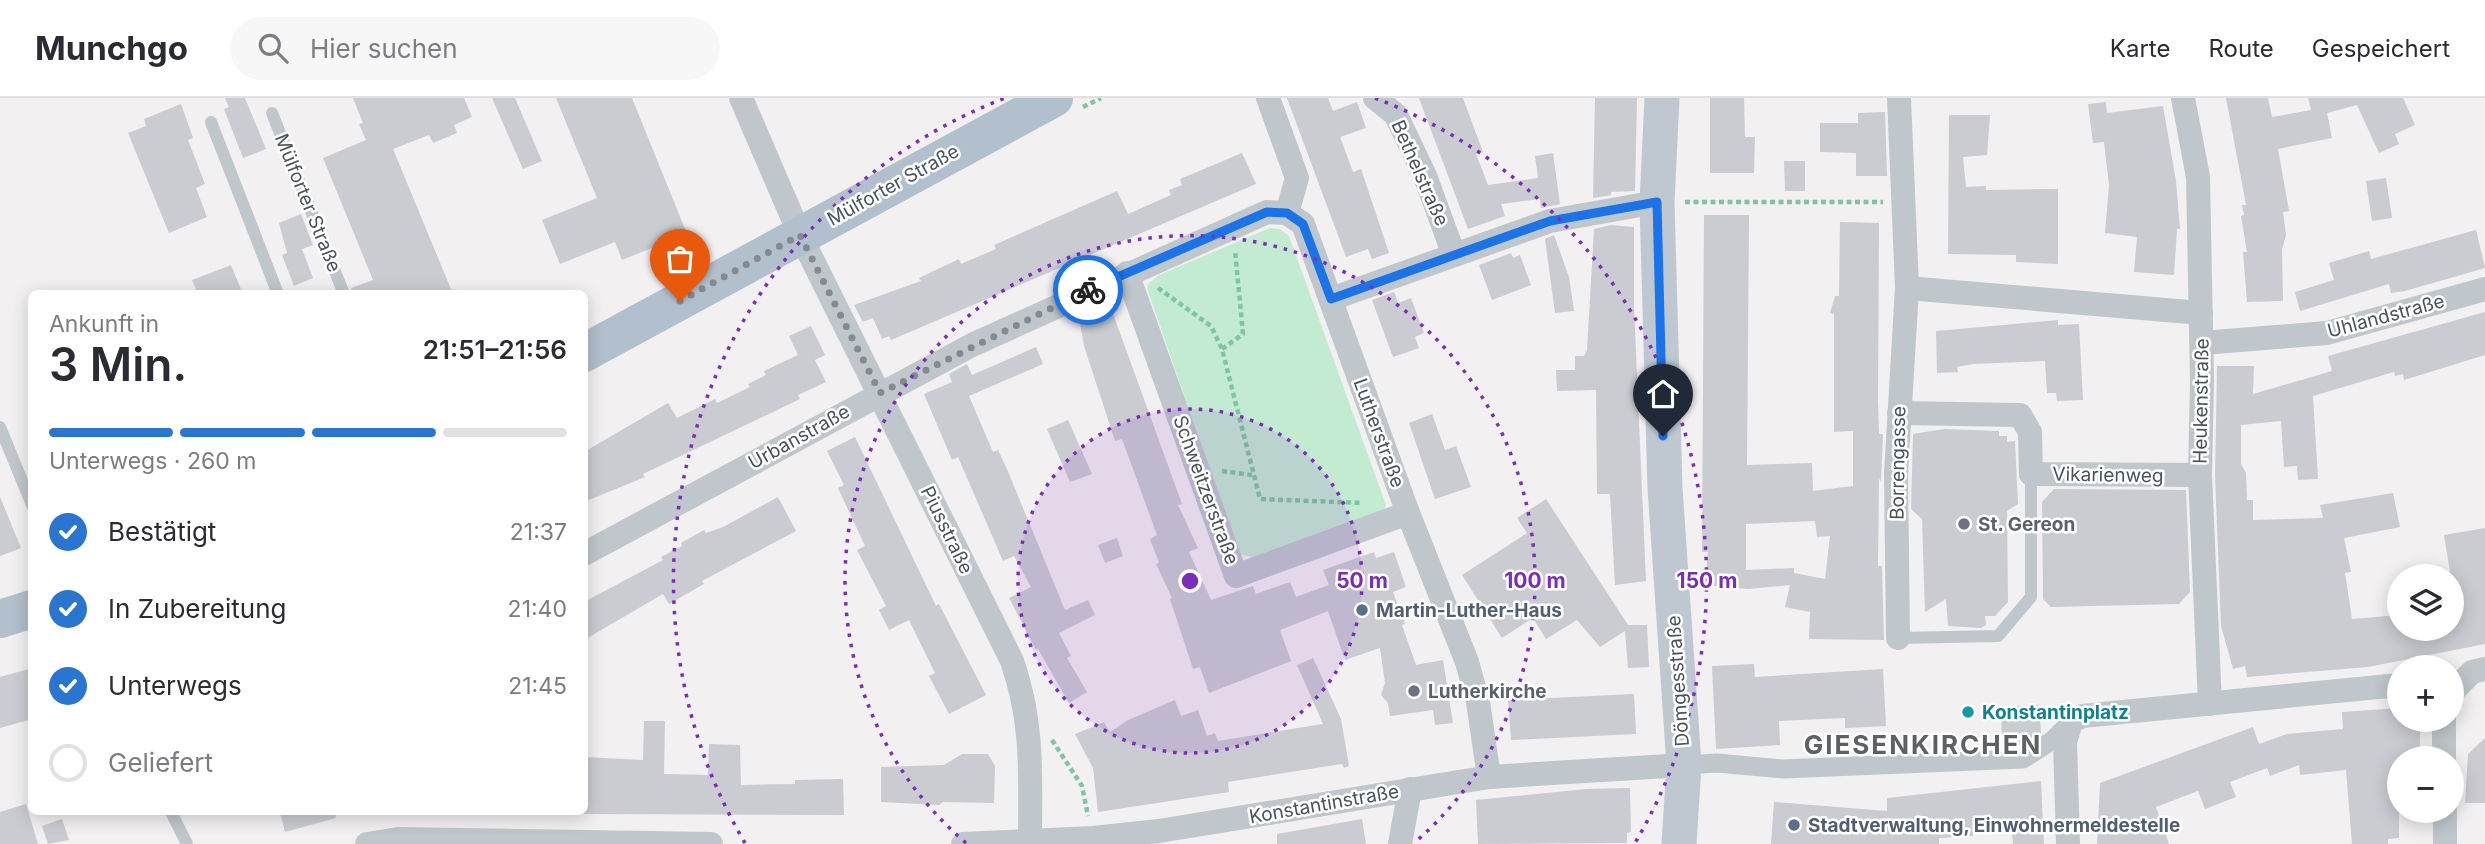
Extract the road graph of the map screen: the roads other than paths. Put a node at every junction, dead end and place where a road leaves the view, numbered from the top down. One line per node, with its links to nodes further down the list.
1 (741, 98): 12 (street, Piusstraße)
2 (1054, 98): 12 (main road, Mülforter Straße)
3 (1268, 98): 11 (street)
4 (1375, 98): 13 (street, Bethelstraße)
5 (1662, 98): 10 (main road, Dömgesstraße)
6 (1899, 98): 15 (street, Borrengasse)
7 (2183, 98): 20 (street, Heukenstraße)
8 (272, 113): 18 (lane, Mülforter Straße)
9 (211, 122): 17 (lane)
10 (1657, 202): 13 (street); 39 (main road, Dömgesstraße)
11 (1287, 213): 14 (street, Urbanstraße); 19 (street, Lutherstraße)
12 (800, 235): 22 (main road, Mülforter Straße); 23 (street, Piusstraße)
13 (1454, 255): 19 (street)
14 (1127, 273): 23 (street, Urbanstraße); 29 (street, Schweitzerstraße)
15 (1907, 288): 20 (street); 24 (street, Borrengasse)
16 (2485, 289): 21 (street, Uhlandstraße)
17 (276, 290)
18 (342, 290)
19 (1331, 299): 29 (street, Lutherstraße)
20 (2201, 313): 21 (street, Heukenstraße)
21 (2202, 343): 27 (street, Heukenstraße)
22 (588, 351)
23 (880, 393): 30 (street, Urbanstraße); 44 (street, Piusstraße)
24 (1899, 413): 26 (street, Vikarienweg); 33 (street, Borrengasse)
25 (0, 427): 28 (lane)
26 (2031, 474): 27 (street, Vikarienweg); 33 (lane)
27 (2200, 475): 37 (street, Heukenstraße)
28 (28, 495)
29 (1408, 513): 40 (street, Lutherstraße)
30 (588, 552)
31 (28, 610): 32 (main road)
32 (0, 619)
33 (1898, 638)
34 (2485, 669): 35 (street)
35 (2464, 680)
36 (2387, 686): 37 (street)
37 (2210, 704): 38 (street)
38 (2071, 722): 39 (street); 51 (street)
39 (1700, 764): 40 (street, Konstantinstraße); 50 (main road, Dömgesstraße)
40 (1489, 777): 41 (street, Konstantinstraße)
41 (1410, 789): 44 (street, Konstantinstraße); 49 (street)
42 (173, 815): 45 (lane)
43 (2445, 823): 52 (street)
44 (1030, 842): 48 (street, Konstantinstraße)
45 (187, 844)
46 (367, 844): 47 (street)
47 (711, 844)
48 (963, 844)
49 (1400, 844)
50 (1679, 844)
51 (2068, 844)
52 (2445, 844)

